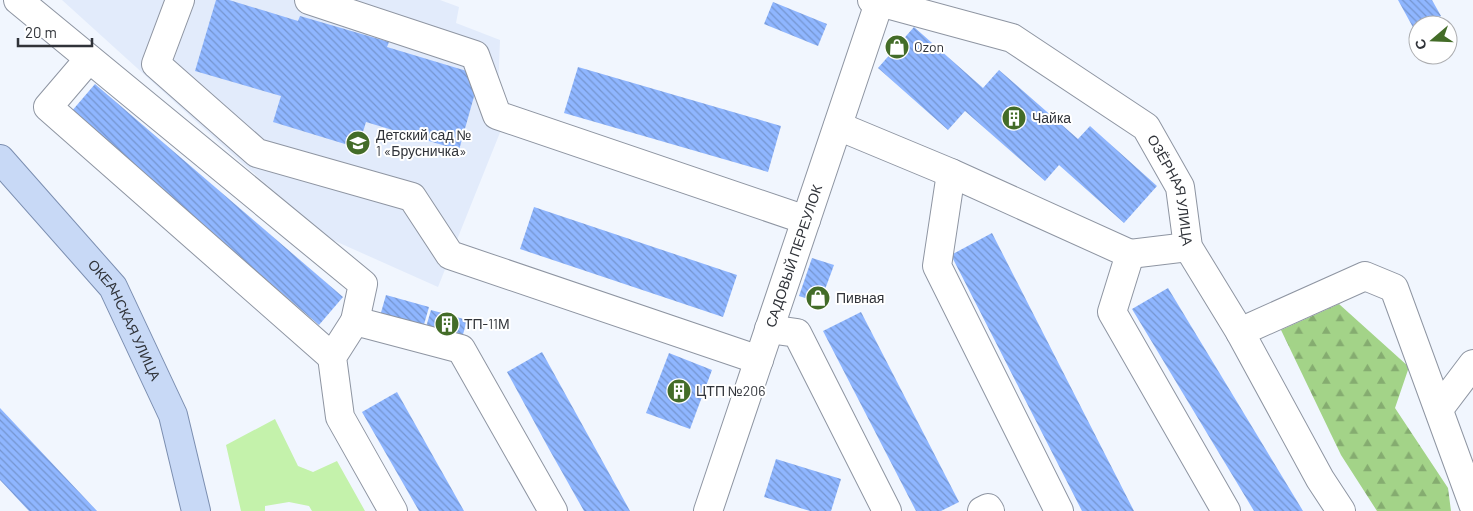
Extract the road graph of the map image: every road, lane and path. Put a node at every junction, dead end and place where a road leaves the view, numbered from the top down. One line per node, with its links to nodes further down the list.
1 (18, 0): 5 (street)
2 (180, 0): 16 (street)
3 (309, 0): 9 (street)
4 (877, 1): 6 (street, САДОВЫЙ ПЕРЕУЛОК); 10 (street, ОЗЁРНАЯ УЛИЦА)
5 (89, 59): 12 (street); 15 (street)
6 (838, 126): 8 (street); 9 (street, САДОВЫЙ ПЕРЕУЛОК)
7 (0, 159): 20 (main road, ОКЕАНСКАЯ УЛИЦА)
8 (951, 173): 11 (street); 27 (street)
9 (806, 220): 13 (street, САДОВЫЙ ПЕРЕУЛОК)
10 (1188, 247): 11 (street); 14 (street, ОЗЁРНАЯ УЛИЦА)
11 (1130, 254): 28 (street)
12 (355, 322): 15 (street); 22 (street)
13 (769, 329): 16 (street, САДОВЫЙ ПЕРЕУЛОК); 24 (street)
14 (1240, 332): 18 (street); 29 (street, ОЗЁРНАЯ УЛИЦА)
15 (332, 357): 21 (street)
16 (759, 360): 23 (street, САДОВЫЙ ПЕРЕУЛОК)
17 (1473, 364): 18 (street)
18 (1440, 409): 19 (street)
19 (1473, 504)
20 (196, 511)
21 (393, 511)
22 (553, 511)
23 (708, 511)
24 (887, 511)
25 (982, 511): 26 (street)
26 (990, 511)
27 (1059, 511)
28 (1226, 511)
29 (1341, 511)

